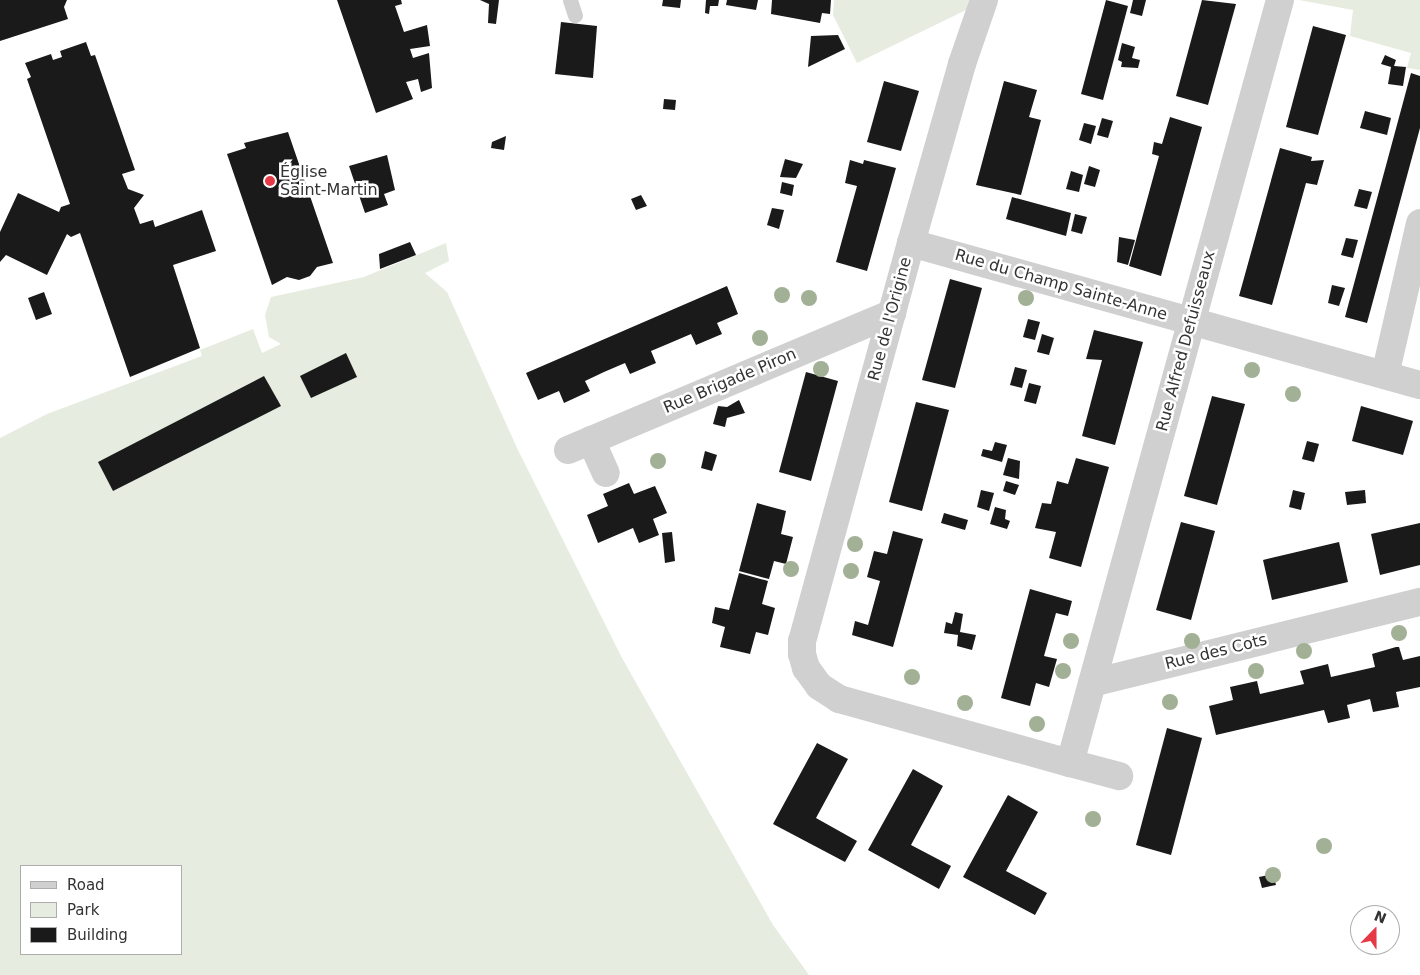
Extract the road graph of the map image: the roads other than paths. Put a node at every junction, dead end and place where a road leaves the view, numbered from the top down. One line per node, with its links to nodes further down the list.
1 (570, 0): 4 (lane)
2 (984, 0): 6 (street, Rue de l'Origine)
3 (1280, 0): 8 (street, Rue Alfred Defuisseaux)
4 (575, 15)
5 (1420, 223): 9 (street)
6 (911, 243): 7 (street, Rue de l'Origine); 8 (street, Rue du Champ Sainte-Anne)
7 (892, 313): 11 (street, Rue Brigade Piron); 14 (street, Rue de l'Origine)
8 (1192, 321): 9 (street, Rue du Champ Sainte-Anne); 13 (street, Rue Alfred Defuisseaux)
9 (1385, 375): 10 (street, Rue du Champ Sainte-Anne)
10 (1420, 385)
11 (606, 473)
12 (1420, 602): 13 (street, Rue des Cots)
13 (1092, 683): 14 (street)
14 (1070, 763): 15 (street)
15 (1119, 776)

